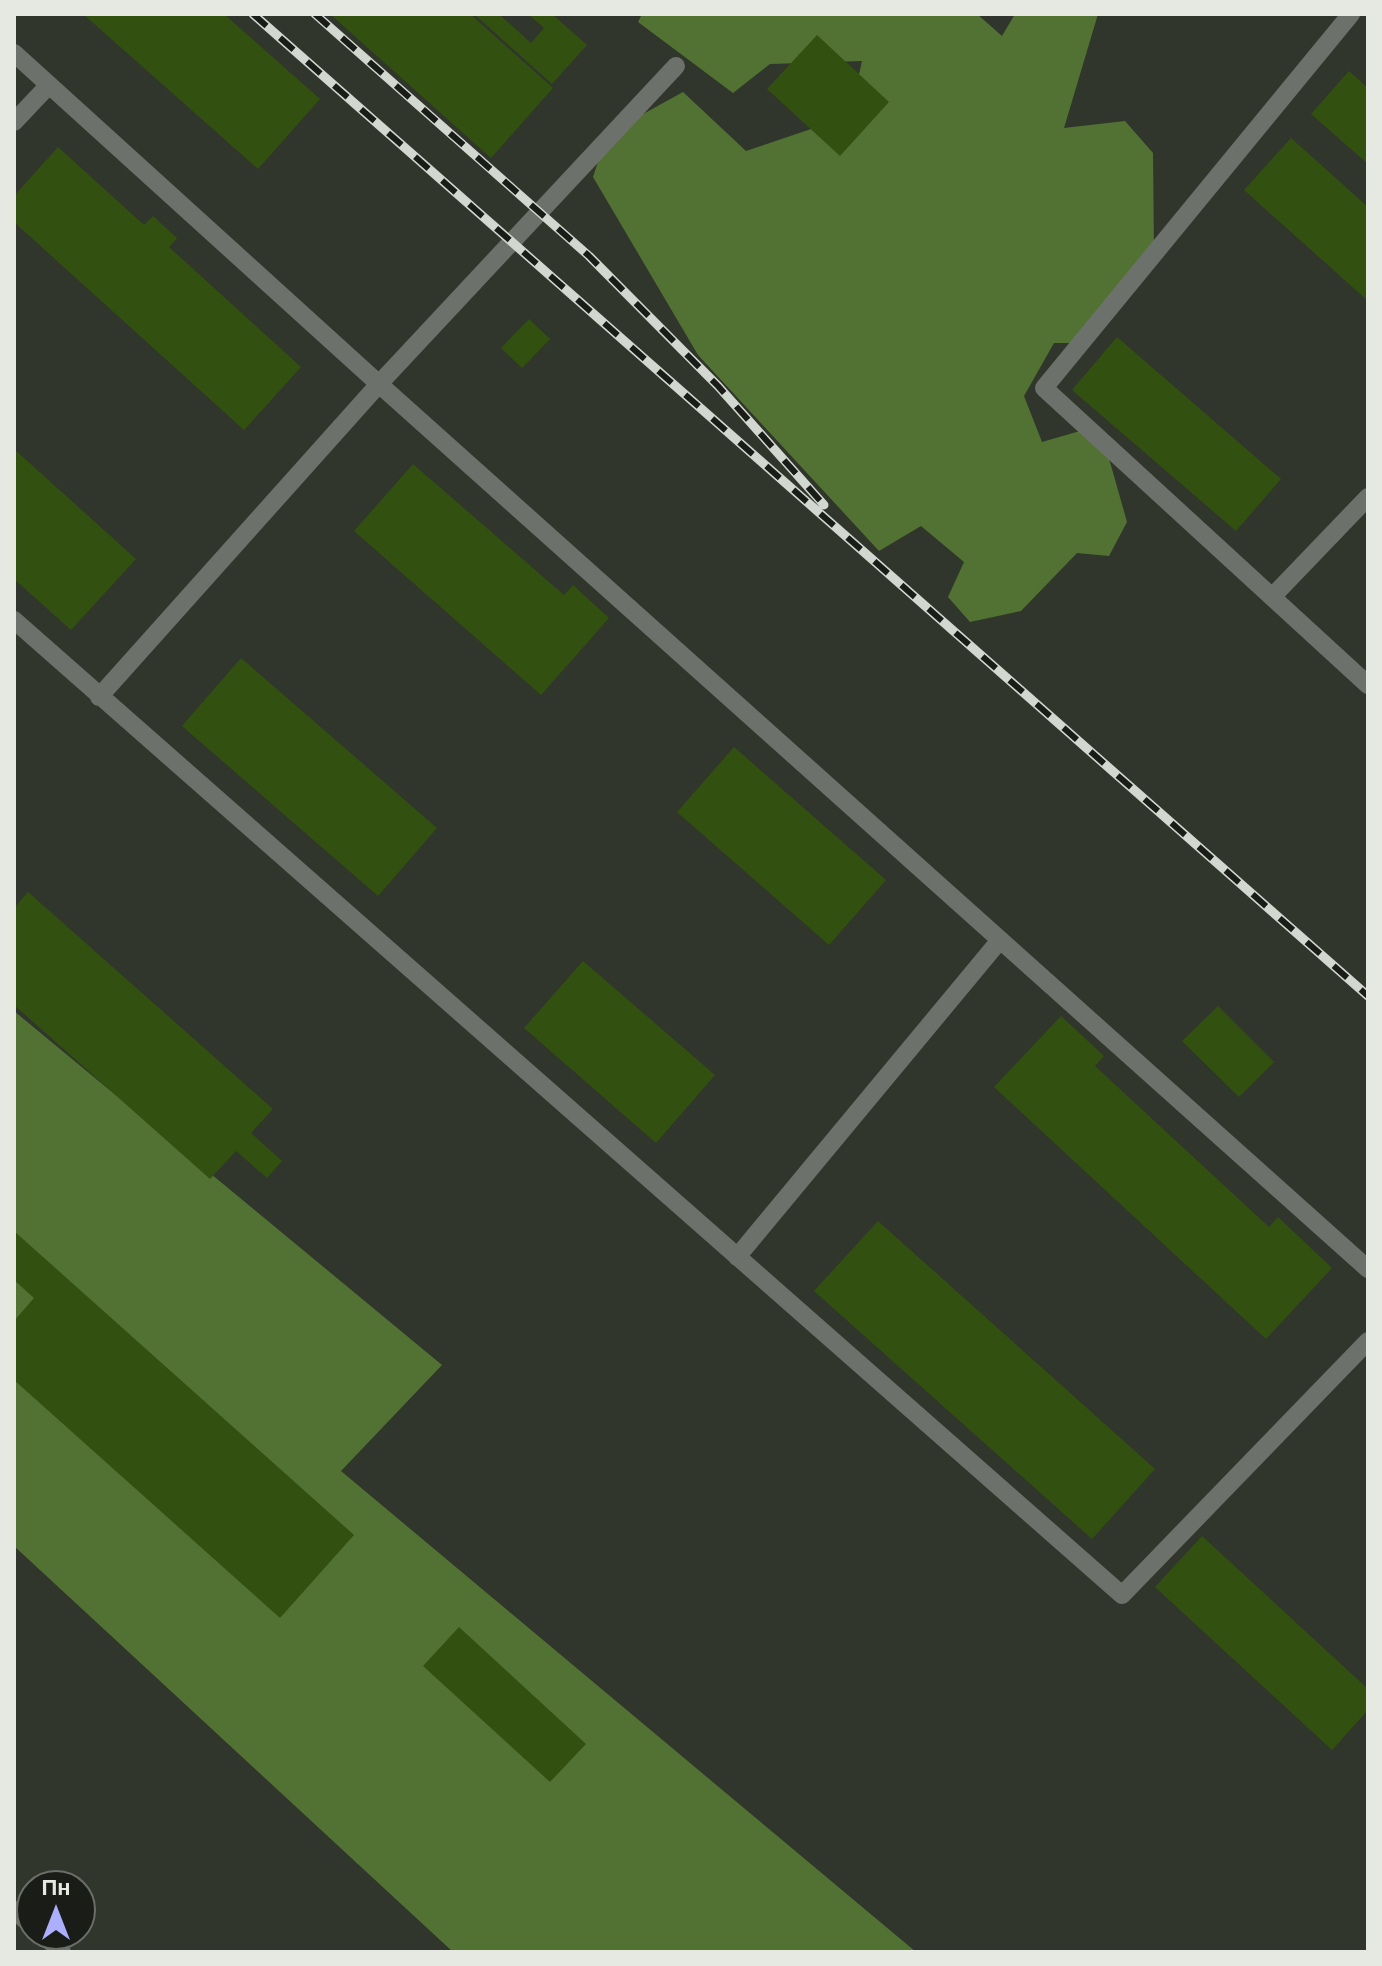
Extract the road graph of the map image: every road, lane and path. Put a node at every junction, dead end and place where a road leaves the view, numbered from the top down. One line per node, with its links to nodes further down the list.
1 (1351, 14): 8 (lane)
2 (14, 53): 4 (lane)
3 (676, 66): 6 (lane)
4 (49, 85): 5 (lane); 6 (lane)
5 (14, 122)
6 (379, 384): 11 (lane); 12 (lane)
7 (1368, 497): 8 (lane)
8 (1272, 597): 10 (lane)
9 (14, 620): 11 (lane)
10 (1368, 685)
11 (99, 697): 13 (lane)
12 (1000, 940): 13 (lane); 14 (lane)
13 (737, 1257): 15 (lane)
14 (1368, 1269)
15 (1368, 1341)

